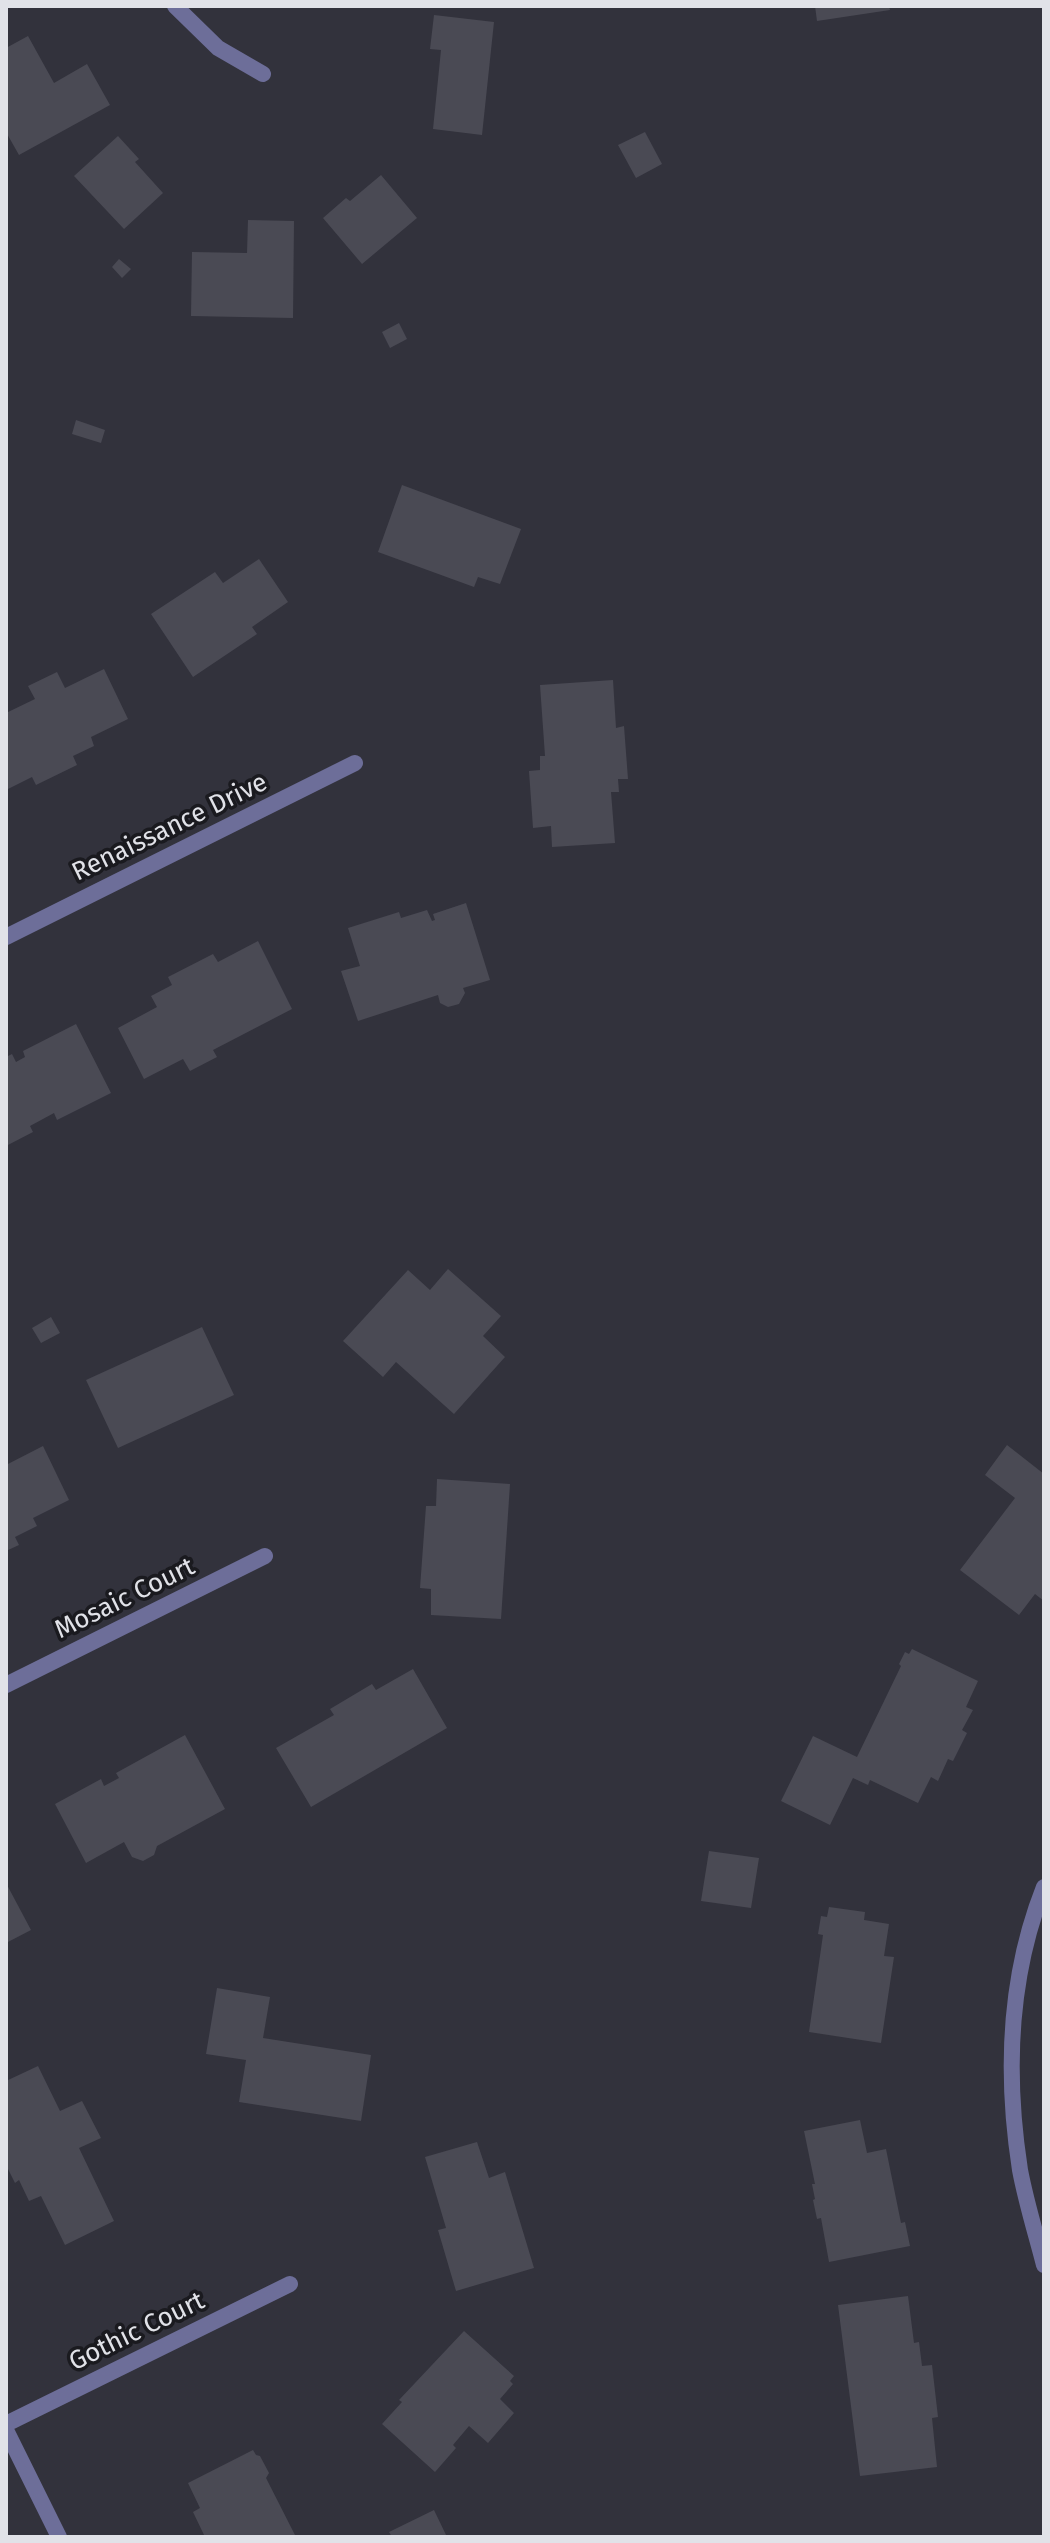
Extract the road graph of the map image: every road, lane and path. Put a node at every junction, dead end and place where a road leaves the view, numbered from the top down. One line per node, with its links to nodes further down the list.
1 (175, 6): 2 (street)
2 (263, 74)
3 (355, 763): 4 (street, Renaissance Drive)
4 (6, 937)
5 (265, 1556): 6 (street, Mosaic Court)
6 (6, 1685)
7 (1044, 1887): 8 (street)
8 (1044, 2265)
9 (290, 2284): 10 (street, Gothic Court)
10 (6, 2424)
11 (6, 2430): 12 (street)
12 (59, 2537)

